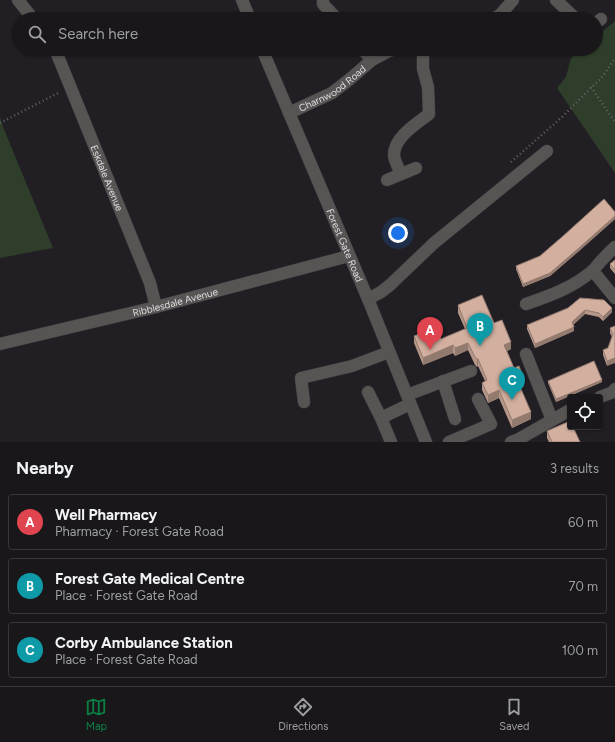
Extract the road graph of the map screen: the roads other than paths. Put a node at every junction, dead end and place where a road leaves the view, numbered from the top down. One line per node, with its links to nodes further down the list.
1 (18, 0): 6 (street)
2 (242, 0): 7 (street)
3 (322, 0): 8 (street)
4 (513, 0): 9 (street)
5 (556, 0): 10 (street)
6 (27, 12)
7 (247, 12)
8 (330, 12)
9 (503, 12)
10 (569, 12)
11 (58, 56): 28 (street, Eskdale Avenue)
12 (265, 56): 17 (street, Forest Gate Road)
13 (368, 56): 16 (street, Charnwood Road)
14 (380, 56): 16 (street, Charnwood Road)
15 (423, 56): 20 (street)
16 (372, 60): 17 (street, Charnwood Road)
17 (289, 113): 23 (street, Forest Gate Road)
18 (547, 151): 26 (street)
19 (416, 168): 20 (street)
20 (401, 174): 21 (street)
21 (387, 180)
22 (614, 248): 24 (street)
23 (349, 256): 26 (street, Forest Gate Road); 28 (street, Ribblesdale Avenue)
24 (593, 271): 25 (street); 27 (street)
25 (615, 298)
26 (368, 299): 30 (street, Forest Gate Road)
27 (526, 304)
28 (156, 307): 29 (street, Ribblesdale Avenue)
29 (0, 344)
30 (389, 352): 38 (street, Forest Gate Road); 39 (street)
31 (526, 354): 43 (street)
32 (471, 371): 33 (street)
33 (443, 382): 38 (street); 42 (street)
34 (615, 389): 36 (street)
35 (368, 392): 41 (street)
36 (603, 396)
37 (478, 399): 47 (street)
38 (408, 400): 41 (street); 46 (street, Forest Gate Road)
39 (304, 402)
40 (567, 412): 43 (street)
41 (381, 418): 45 (street)
42 (455, 419)
43 (552, 420): 44 (street)
44 (517, 441)
45 (391, 442)
46 (426, 442)
47 (449, 442)

